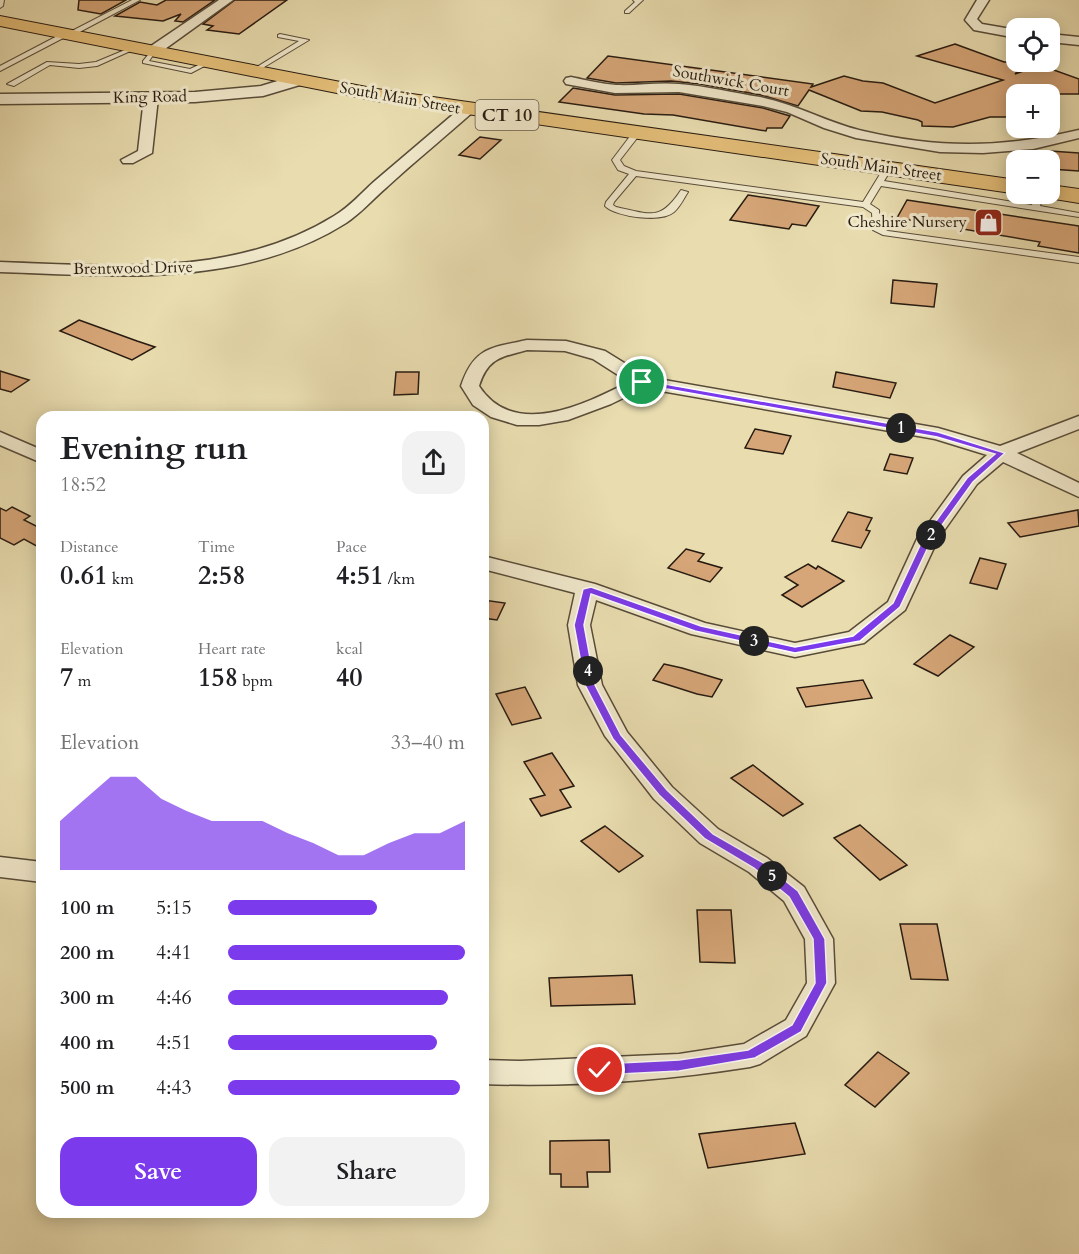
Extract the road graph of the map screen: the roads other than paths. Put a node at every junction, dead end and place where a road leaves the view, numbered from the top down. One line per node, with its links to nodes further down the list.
1 (1, 0): 6 (lane)
2 (137, 0): 10 (lane)
3 (227, 0): 14 (street)
4 (636, 0): 7 (lane)
5 (983, 0): 9 (street)
6 (0, 6)
7 (627, 12)
8 (0, 21): 10 (highway, South Main Street / CT 10)
9 (1006, 32)
10 (67, 34): 14 (highway, South Main Street / CT 10); 15 (lane)
11 (280, 36): 16 (lane)
12 (1060, 39): 13 (street)
13 (1079, 41)
14 (144, 49): 16 (highway, South Main Street / CT 10); 19 (lane)
15 (0, 69)
16 (254, 71): 17 (highway, South Main Street / CT 10)
17 (297, 80): 20 (street, King Road); 22 (highway, South Main Street / CT 10)
18 (571, 81): 25 (street, Southwick Court)
19 (11, 84)
20 (151, 98): 21 (street, King Road); 27 (street)
21 (0, 99)
22 (468, 109): 23 (highway, South Main Street / CT 10); 40 (street, Brentwood Drive)
23 (637, 133): 28 (lane); 29 (highway, South Main Street / CT 10)
24 (1079, 134): 26 (street, Southwick Court)
25 (916, 145): 26 (street, Southwick Court); 29 (street)
26 (940, 148): 30 (street)
27 (128, 160)
28 (634, 173): 32 (lane); 37 (lane)
29 (890, 174): 30 (highway, South Main Street / CT 10); 33 (lane); 37 (lane)
30 (928, 174): 31 (highway, South Main Street / CT 10)
31 (1006, 185)
32 (684, 192)
33 (1006, 194)
34 (1079, 196): 35 (highway)
35 (1060, 198)
36 (1053, 204): 38 (lane)
37 (865, 205): 39 (lane)
38 (1079, 214)
39 (1079, 260)
40 (0, 267)
41 (642, 382): 41 (street); 44 (street)
42 (1079, 422): 44 (street)
43 (0, 438): 45 (street)
44 (1001, 453): 46 (street); 48 (street)
45 (36, 454)
46 (1079, 491)
47 (489, 564): 48 (street)
48 (587, 589): 51 (street)
49 (0, 867): 50 (street)
50 (36, 871)
51 (489, 1072)

